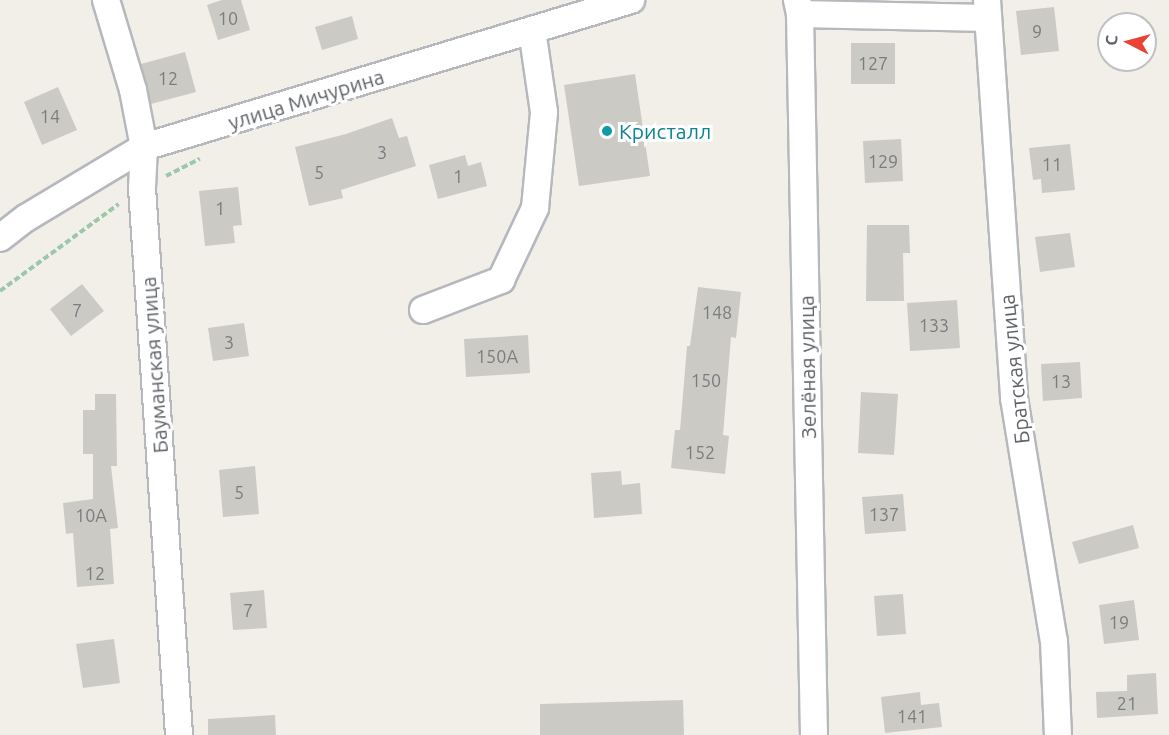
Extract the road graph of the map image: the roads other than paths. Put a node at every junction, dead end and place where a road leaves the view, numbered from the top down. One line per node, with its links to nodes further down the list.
1 (106, 0): 6 (street, Бауманская улица)
2 (631, 0): 5 (street, улица Мичурина)
3 (798, 7): 4 (street); 10 (street, Зелёная улица)
4 (987, 9): 11 (street, Братская улица)
5 (532, 30): 6 (street, улица Мичурина); 8 (street)
6 (144, 147): 7 (street, улица Мичурина); 9 (street, Бауманская улица)
7 (0, 238)
8 (423, 310)
9 (179, 735)
10 (814, 735)
11 (1058, 735)

